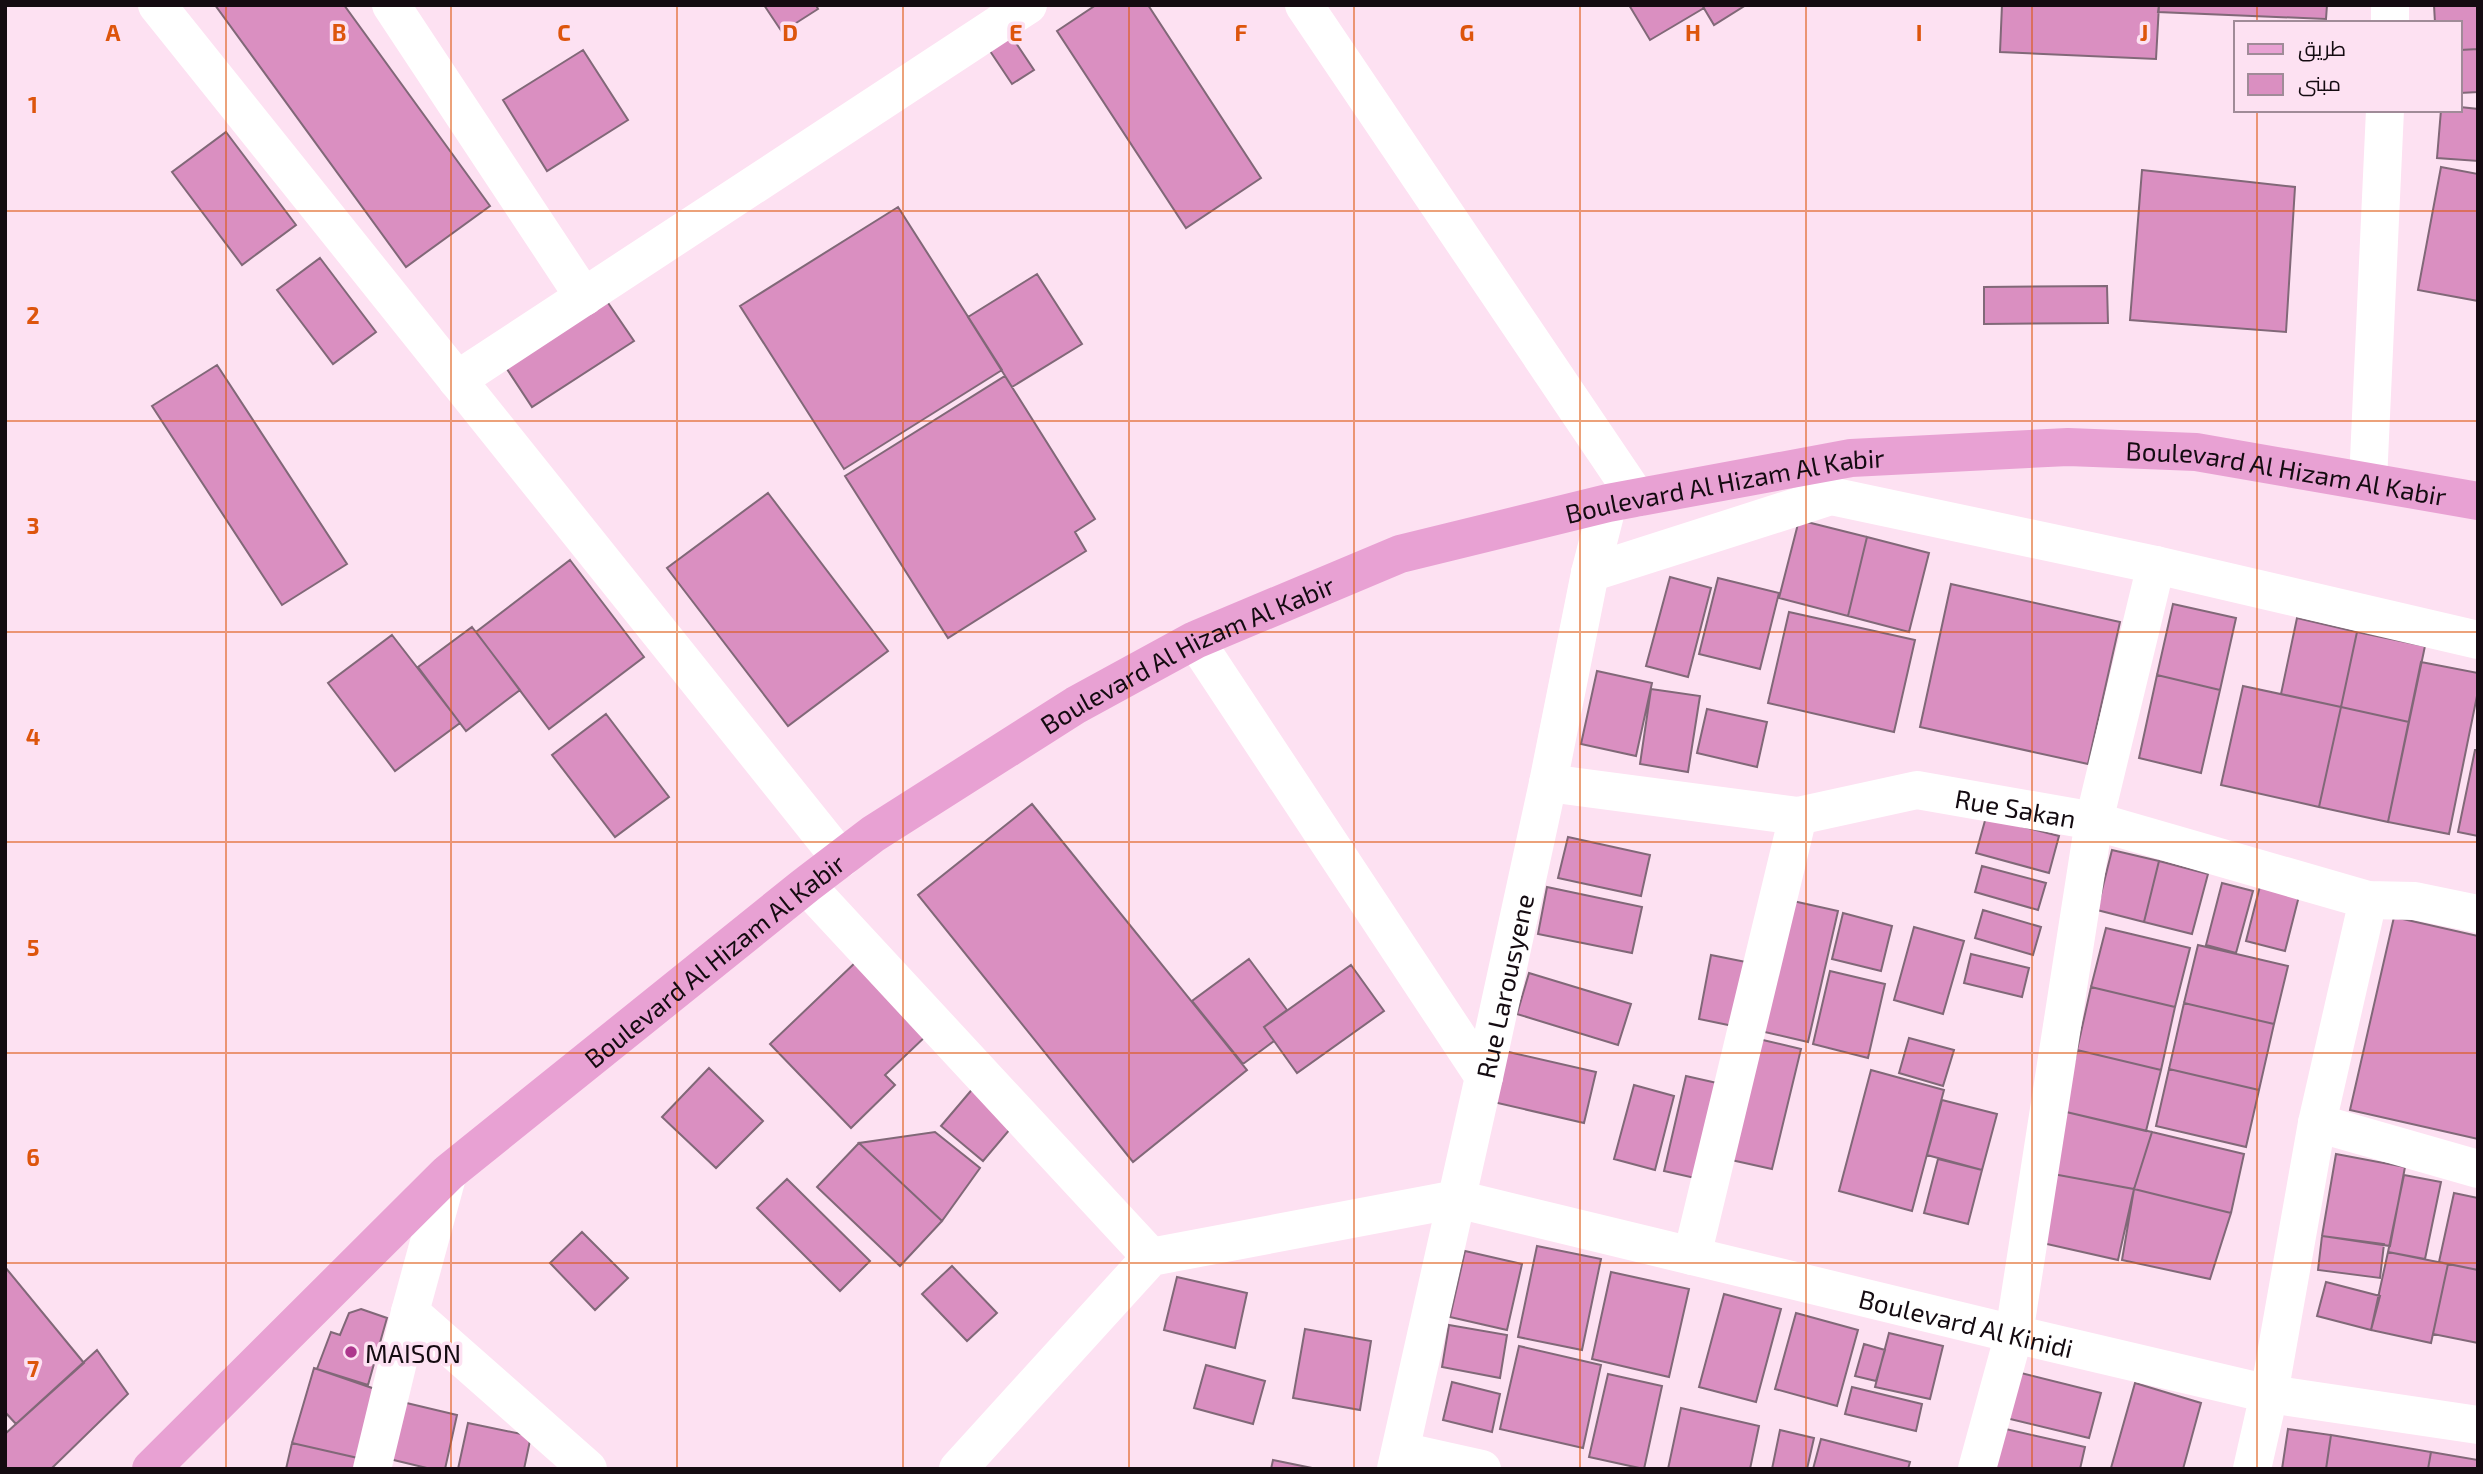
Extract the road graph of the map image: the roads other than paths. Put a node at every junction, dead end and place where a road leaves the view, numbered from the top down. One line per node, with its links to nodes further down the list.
1 (157, 5): 7 (street)
2 (391, 5): 6 (street)
3 (1028, 5): 6 (street)
4 (1304, 5): 9 (street)
5 (2385, 112): 8 (street)
6 (584, 297): 7 (street)
7 (457, 380): 18 (street)
8 (2368, 481): 9 (main road, Boulevard Al Hizam Al Kabir); 10 (main road, Boulevard Al Hizam Al Kabir)
9 (1622, 500): 12 (street, Rue Larousyene); 13 (main road, Boulevard Al Hizam Al Kabir)
10 (2478, 501)
11 (2156, 565): 12 (street); 14 (street); 17 (street)
12 (1590, 573): 15 (street, Rue Larousyene)
13 (1195, 640): 18 (main road, Boulevard Al Hizam Al Kabir); 22 (street)
14 (2478, 640)
15 (1548, 783): 16 (street, Rue Sakan); 22 (street, Rue Larousyene)
16 (1798, 816): 17 (street, Rue Sakan); 27 (street)
17 (2094, 821): 20 (street, Rue Sakan); 30 (street)
18 (841, 859): 19 (main road, Boulevard Al Hizam Al Kabir)
19 (806, 885): 25 (main road, Boulevard Al Hizam Al Kabir); 28 (street)
20 (2368, 900): 21 (street, Rue Sakan); 23 (street)
21 (2478, 914)
22 (1484, 1077): 26 (street, Rue Larousyene)
23 (2316, 1123): 24 (street); 31 (street)
24 (2478, 1169)
25 (448, 1173): 29 (street); 34 (main road, Boulevard Al Hizam Al Kabir)
26 (1457, 1199): 27 (street, Boulevard Al Kinidi); 28 (street); 33 (street, Rue Larousyene)
27 (1692, 1256): 30 (street, Boulevard Al Kinidi)
28 (1151, 1257): 37 (street)
29 (410, 1312): 35 (street); 36 (street)
30 (2014, 1335): 31 (street, Boulevard Al Kinidi); 39 (street)
31 (2269, 1394): 32 (street, Boulevard Al Kinidi); 40 (street)
32 (2478, 1425)
33 (1398, 1460): 38 (street)
34 (151, 1469)
35 (372, 1469)
36 (588, 1469)
37 (958, 1469)
38 (1482, 1469)
39 (1977, 1469)
40 (2252, 1469)

